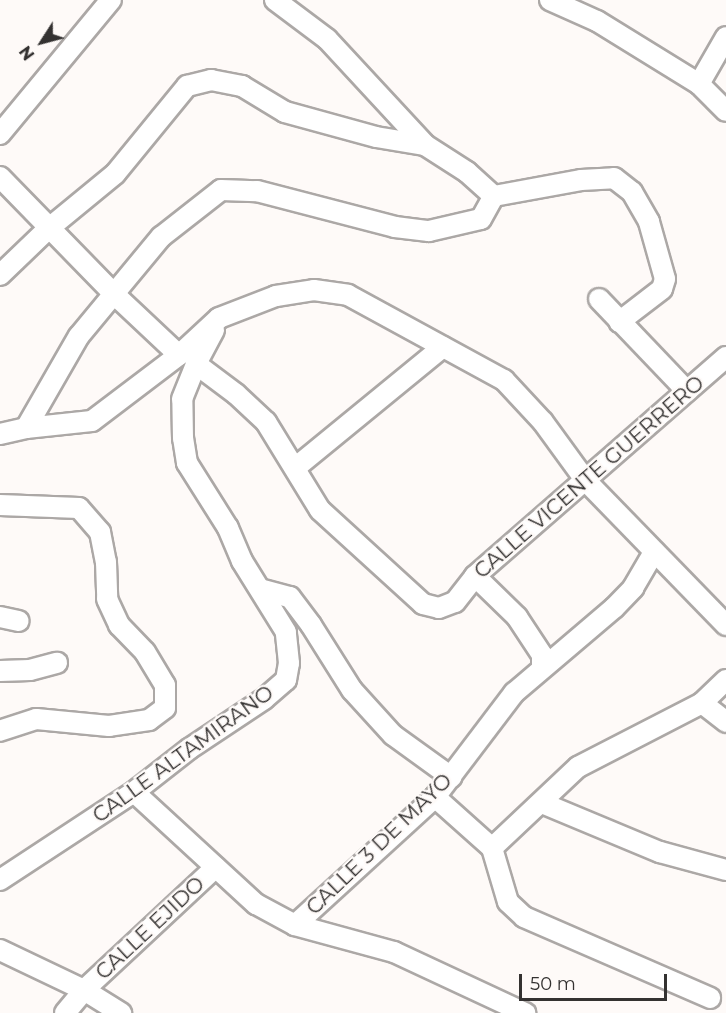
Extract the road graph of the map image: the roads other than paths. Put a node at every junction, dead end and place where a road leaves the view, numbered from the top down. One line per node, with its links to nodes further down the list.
1 (111, 0): 7 (street)
2 (275, 0): 8 (street)
3 (550, 0): 5 (street)
4 (726, 37): 5 (street)
5 (699, 84): 6 (street)
6 (725, 107)
7 (0, 134)
8 (425, 145): 10 (street); 11 (street)
9 (0, 177): 11 (street)
10 (494, 196): 13 (street); 15 (street)
11 (48, 229): 12 (street); 13 (street)
12 (0, 275)
13 (114, 294): 18 (street); 20 (street)
14 (598, 299): 15 (street)
15 (619, 322): 19 (street)
16 (443, 347): 18 (street); 22 (street); 23 (street)
17 (726, 357): 19 (street, CALLE VICENTE GUERRERO)
18 (188, 359): 20 (street); 22 (street); 27 (street, CALLE ALTAMIRANO)
19 (687, 391): 23 (street, CALLE VICENTE GUERRERO)
20 (26, 428): 21 (street)
21 (0, 434)
22 (295, 468): 26 (street, CALLE VICENTE GUERRERO)
23 (586, 481): 25 (street); 26 (street, CALLE VICENTE GUERRERO)
24 (0, 505): 35 (street)
25 (654, 552): 28 (street); 30 (street, CALLE 3 DE MAYO)
26 (475, 576): 30 (street)
27 (263, 590): 36 (street); 37 (street, CALLE ALTAMIRANO)
28 (726, 625)
29 (57, 663): 31 (street)
30 (542, 668): 36 (street, CALLE 3 DE MAYO)
31 (0, 671)
32 (726, 680): 33 (street)
33 (702, 703): 34 (street); 39 (street)
34 (726, 722)
35 (0, 731)
36 (451, 777): 38 (street, CALLE 3 DE MAYO)
37 (134, 792): 41 (street); 43 (street, CALLE ALTAMIRANO)
38 (435, 797): 40 (street); 44 (street, CALLE 3 DE MAYO)
39 (542, 803): 40 (street); 42 (street)
40 (492, 848): 47 (street)
41 (216, 867): 44 (street); 46 (street, CALLE EJIDO)
42 (726, 870)
43 (3, 881)
44 (295, 925): 50 (street)
45 (0, 950): 46 (street)
46 (84, 990): 48 (street, CALLE EJIDO); 49 (street)
47 (710, 998)
48 (65, 1013)
49 (121, 1013)
50 (525, 1013)

